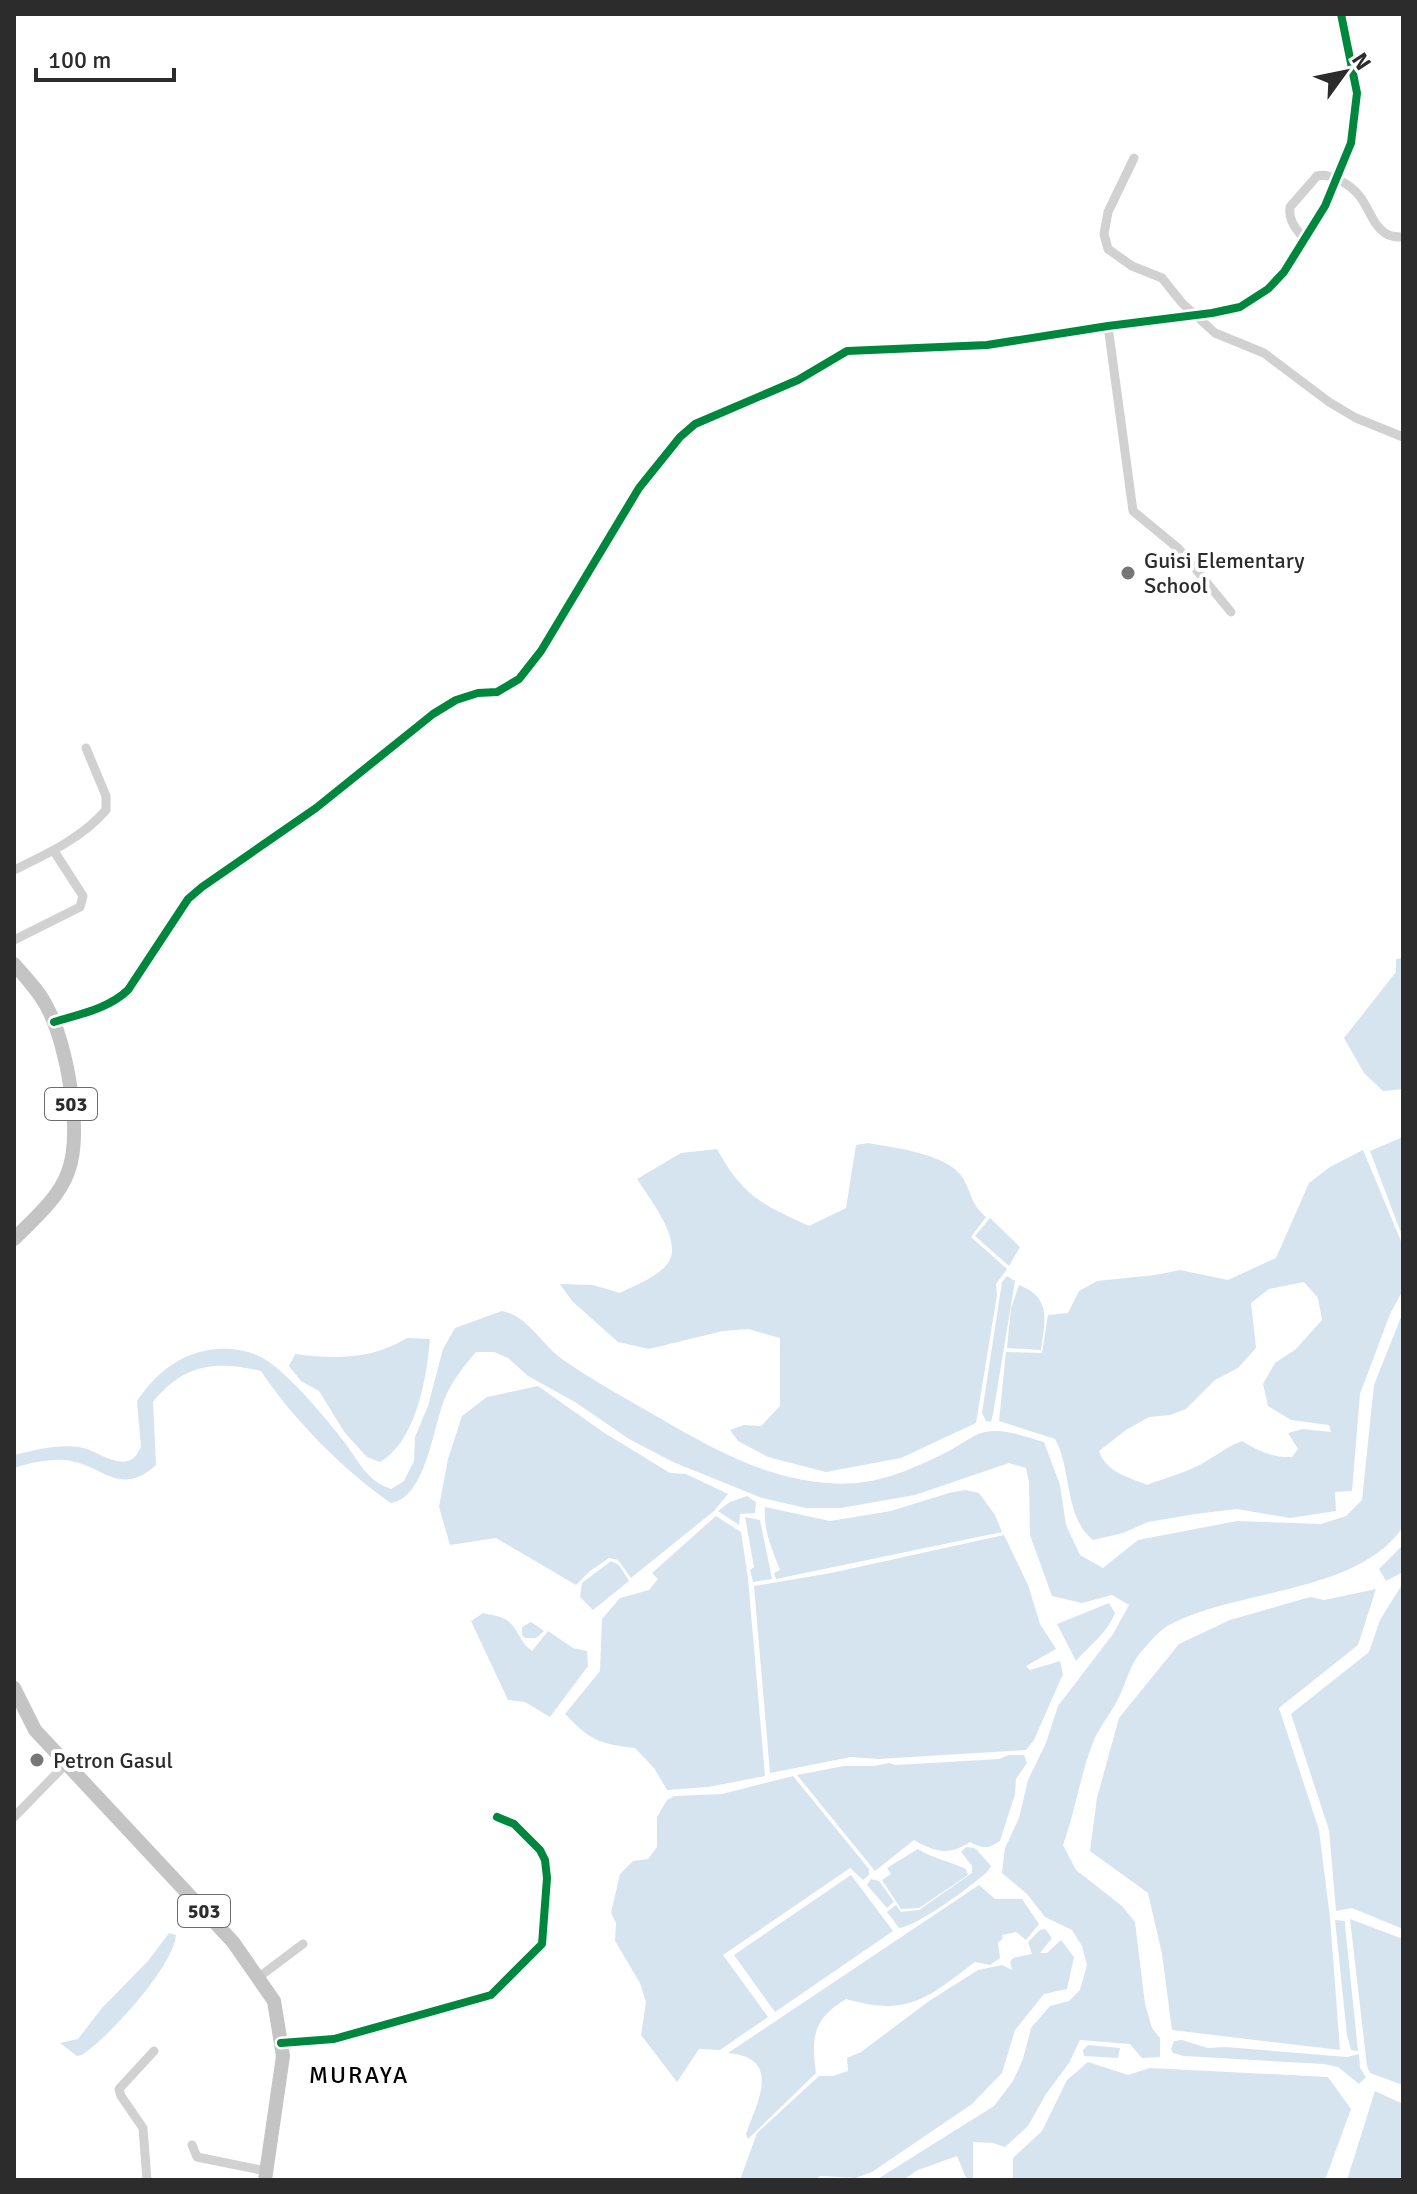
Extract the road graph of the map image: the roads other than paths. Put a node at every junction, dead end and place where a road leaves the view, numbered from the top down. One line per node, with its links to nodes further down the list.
1 (1341, 14): 3 (street)
2 (1134, 158): 6 (street)
3 (1337, 179): 4 (street); 5 (street); 5 (street)
4 (1403, 237)
5 (1305, 240): 6 (street)
6 (1195, 315): 7 (street); 8 (street)
7 (1108, 326): 9 (street); 15 (street)
8 (1403, 437)
9 (1231, 612)
10 (86, 748): 11 (street)
11 (54, 851): 12 (street); 13 (street)
12 (14, 870)
13 (14, 940)
14 (14, 964): 15 (main road, 503)
15 (54, 1022): 16 (main road, 503)
16 (14, 1239)
17 (14, 1688): 18 (main road, 503)
18 (66, 1764): 19 (street); 22 (main road, 503)
19 (14, 1817)
20 (497, 1817): 23 (street)
21 (303, 1944): 22 (street)
22 (259, 1977): 23 (main road, 503)
23 (281, 2043): 26 (main road, 503)
24 (154, 2051): 27 (street)
25 (192, 2145): 26 (street)
26 (266, 2175)
27 (147, 2180)

